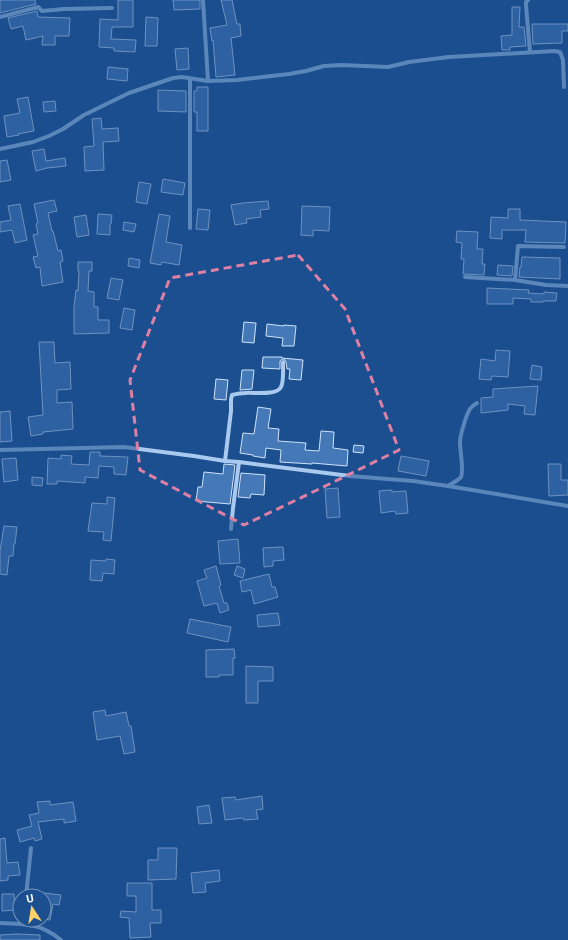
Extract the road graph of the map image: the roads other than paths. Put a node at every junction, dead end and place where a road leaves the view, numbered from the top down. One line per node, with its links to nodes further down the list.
1 (37, 0): 4 (street)
2 (203, 0): 9 (street)
3 (528, 0): 7 (street)
4 (38, 7): 5 (street); 6 (street)
5 (112, 8)
6 (0, 17)
7 (530, 52): 9 (street); 10 (street)
8 (190, 79): 9 (street); 11 (street); 12 (street)
9 (208, 81)
10 (564, 87)
11 (0, 149)
12 (190, 228)
13 (564, 247): 15 (street)
14 (465, 277): 15 (street)
15 (515, 280): 16 (street)
16 (568, 286)
17 (283, 362): 20 (street)
18 (477, 403): 22 (street)
19 (0, 450): 20 (street)
20 (225, 461): 21 (street)
21 (240, 462): 22 (street); 24 (street)
22 (448, 486): 23 (street)
23 (568, 506)
24 (231, 529)
25 (31, 848): 26 (street)
26 (27, 888)
27 (12, 922): 28 (street)
28 (0, 923)
29 (41, 928): 30 (street)
30 (61, 940)

